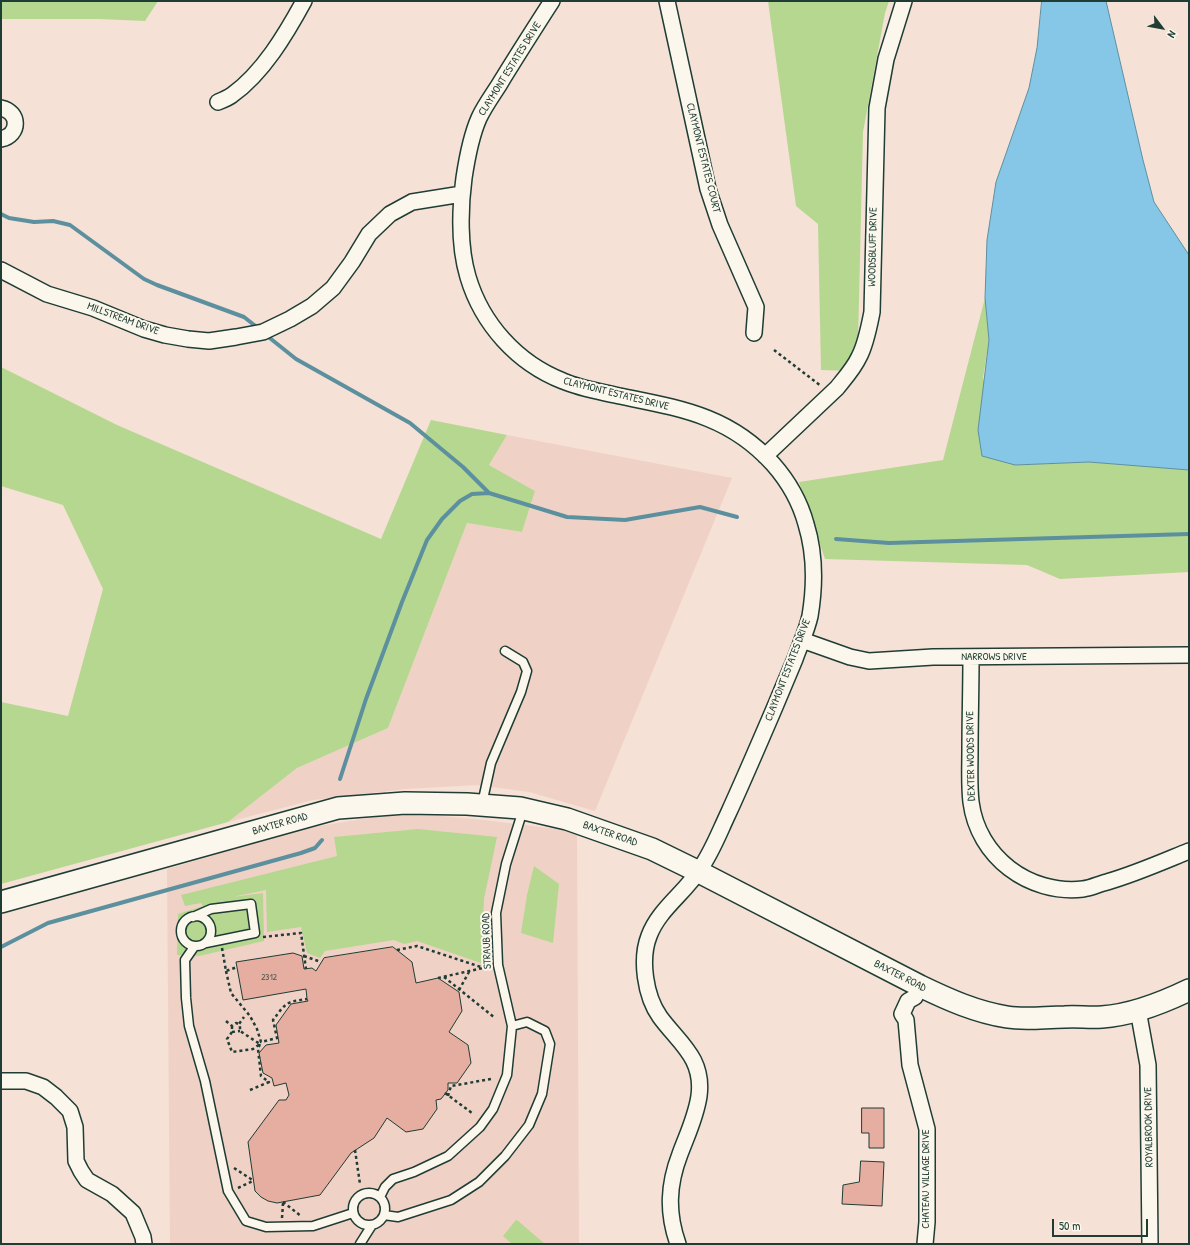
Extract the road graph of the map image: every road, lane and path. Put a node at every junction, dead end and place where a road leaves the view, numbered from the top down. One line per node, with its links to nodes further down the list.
1 (304, 1): 5 (street)
2 (552, 1): 8 (street, CLAYMONT ESTATES DRIVE)
3 (667, 1): 10 (street, CLAYMONT ESTATES COURT)
4 (904, 1): 13 (street, WOODSBLUFF DRIVE)
5 (218, 102)
6 (1, 108): 7 (street)
7 (1, 139)
8 (462, 194): 9 (street, MILLSTREAM DRIVE); 13 (street, CLAYMONT ESTATES DRIVE)
9 (1, 270)
10 (754, 333)
11 (774, 350): 12 (path)
12 (824, 389)
13 (765, 456): 14 (street, CLAYMONT ESTATES DRIVE)
14 (802, 640): 17 (street, NARROWS DRIVE); 21 (street, CLAYMONT ESTATES DRIVE)
15 (505, 651): 18 (lane)
16 (1189, 655): 17 (street, NARROWS DRIVE)
17 (971, 657): 20 (street, DEXTER WOODS DRIVE)
18 (482, 805): 19 (main road, BAXTER ROAD); 22 (main road, BAXTER ROAD)
19 (524, 809): 21 (main road, BAXTER ROAD); 47 (lane, STRAUB ROAD)
20 (1189, 852)
21 (699, 872): 39 (main road, BAXTER ROAD); 67 (street, CLAYMONT ESTATES DRIVE)
22 (1, 902)
23 (193, 916): 24 (lane); 26 (lane); 27 (lane)
24 (255, 933): 25 (lane); 29 (path)
25 (220, 940): 26 (lane); 33 (path)
26 (206, 943): 27 (lane)
27 (194, 947): 60 (lane)
28 (397, 950): 34 (path)
29 (304, 956): 30 (path); 32 (path)
30 (321, 962)
31 (237, 967): 33 (path)
32 (306, 969)
33 (226, 971): 50 (path)
34 (470, 971): 35 (path); 37 (path)
35 (444, 977): 36 (path); 37 (path)
36 (438, 978)
37 (459, 990): 43 (path)
38 (1189, 990): 41 (main road, BAXTER ROAD)
39 (918, 992): 41 (main road, BAXTER ROAD); 68 (street, CHATEAU VILLAGE DRIVE)
40 (307, 998): 50 (path)
41 (1138, 1010): 69 (street, ROYALBROOK DRIVE)
42 (244, 1017): 45 (path)
43 (495, 1018)
44 (226, 1021): 46 (path)
45 (239, 1024): 46 (path); 48 (path)
46 (232, 1026): 49 (path)
47 (512, 1026): 59 (lane, STRAUB ROAD); 61 (lane)
48 (240, 1031): 49 (path); 50 (path)
49 (232, 1032): 50 (path)
50 (261, 1043): 53 (path)
51 (491, 1079): 54 (path)
52 (1, 1081): 65 (street)
53 (250, 1090)
54 (472, 1113)
55 (354, 1150): 57 (path)
56 (234, 1168): 58 (path)
57 (360, 1184)
58 (237, 1188)
59 (380, 1197): 60 (lane); 61 (lane)
60 (353, 1213): 64 (lane)
61 (384, 1215): 64 (lane)
62 (302, 1216): 63 (path)
63 (282, 1218)
64 (372, 1225): 66 (lane)
65 (144, 1244)
66 (360, 1244)
67 (678, 1244)
68 (925, 1244)
69 (1150, 1244)

